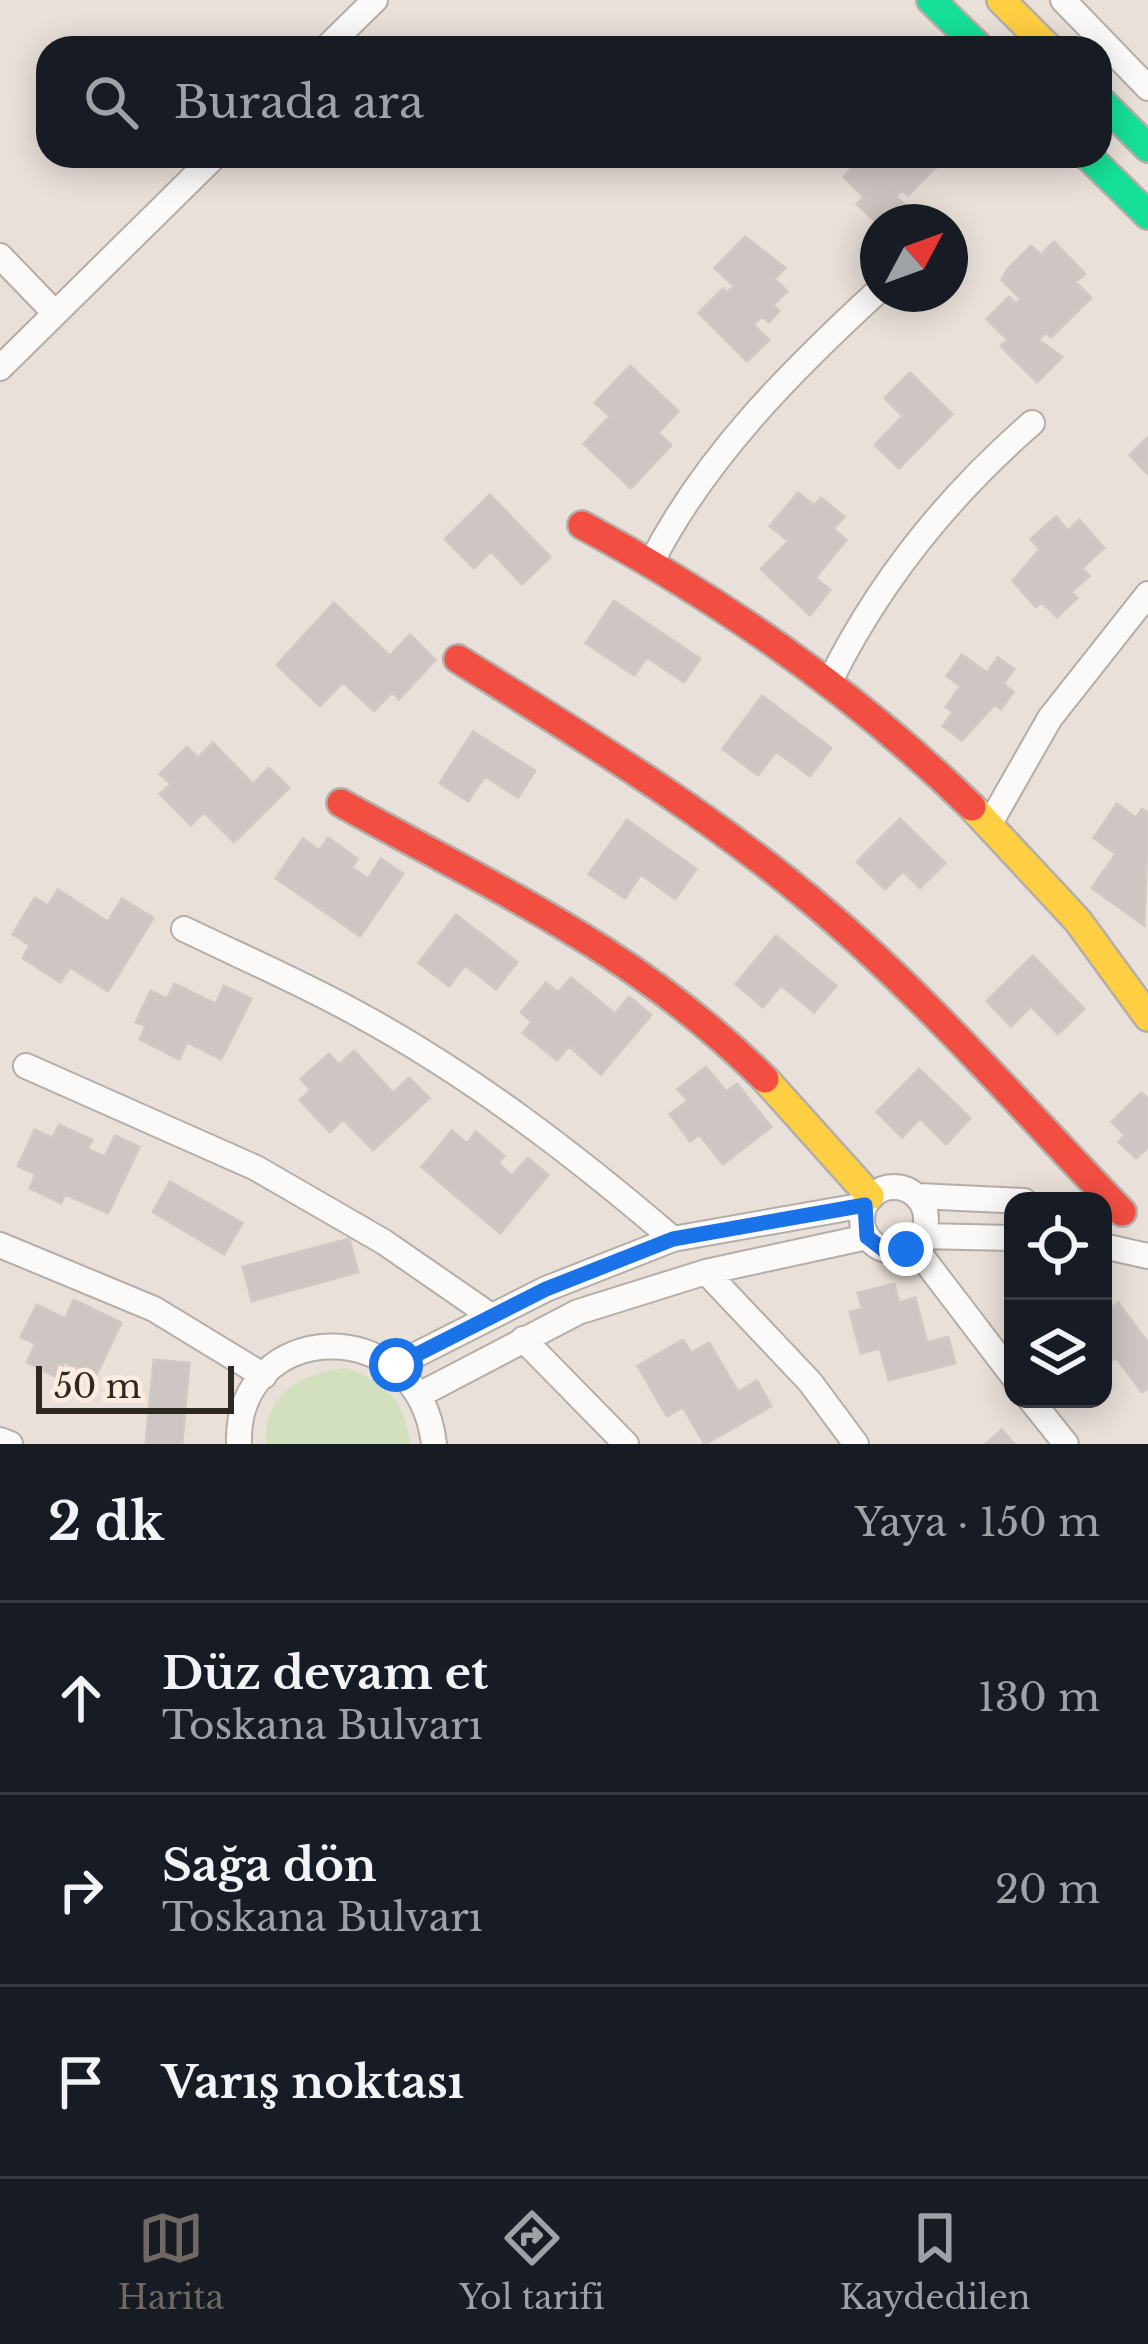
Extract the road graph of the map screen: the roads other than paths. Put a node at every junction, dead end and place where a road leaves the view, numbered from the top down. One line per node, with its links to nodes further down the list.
1 (375, 0): 5 (street)
2 (931, 0): 6 (street)
3 (1001, 0): 7 (street)
4 (1063, 0): 8 (street)
5 (338, 36)
6 (968, 36)
7 (1037, 36)
8 (1098, 36)
9 (1112, 51): 10 (street)
10 (1148, 88)
11 (1112, 112): 12 (street)
12 (1148, 148)
13 (203, 168): 18 (street)
14 (1100, 168): 15 (street)
15 (1148, 215)
16 (0, 256): 18 (street)
17 (860, 309): 22 (street)
18 (54, 312): 19 (street)
19 (0, 368)
20 (1032, 423): 25 (street)
21 (581, 525): 22 (street)
22 (651, 562): 25 (street)
23 (1148, 594): 27 (street)
24 (458, 658): 34 (street)
25 (829, 683): 27 (street)
26 (340, 803): 33 (street)
27 (989, 825): 29 (street)
28 (184, 928): 37 (street)
29 (1148, 1017)
30 (26, 1066): 43 (street)
31 (918, 1196): 32 (street); 33 (street); 38 (street)
32 (1004, 1200)
33 (867, 1201): 35 (street); 37 (street)
34 (1124, 1213)
35 (867, 1237): 38 (street); 42 (street)
36 (1004, 1238): 38 (street)
37 (673, 1239): 43 (street)
38 (917, 1241): 45 (street)
39 (0, 1246): 47 (street)
40 (1112, 1248): 41 (street)
41 (1148, 1256)
42 (706, 1272): 44 (street); 55 (street)
43 (490, 1316): 46 (street)
44 (523, 1339): 48 (street); 54 (street)
45 (1004, 1363)
46 (396, 1365): 47 (street); 48 (street)
47 (264, 1376): 52 (street)
48 (421, 1394): 53 (street)
49 (1037, 1408): 56 (street)
50 (0, 1440): 51 (street)
51 (10, 1444)
52 (239, 1444)
53 (434, 1444)
54 (626, 1444)
55 (856, 1444)
56 (1066, 1444)

